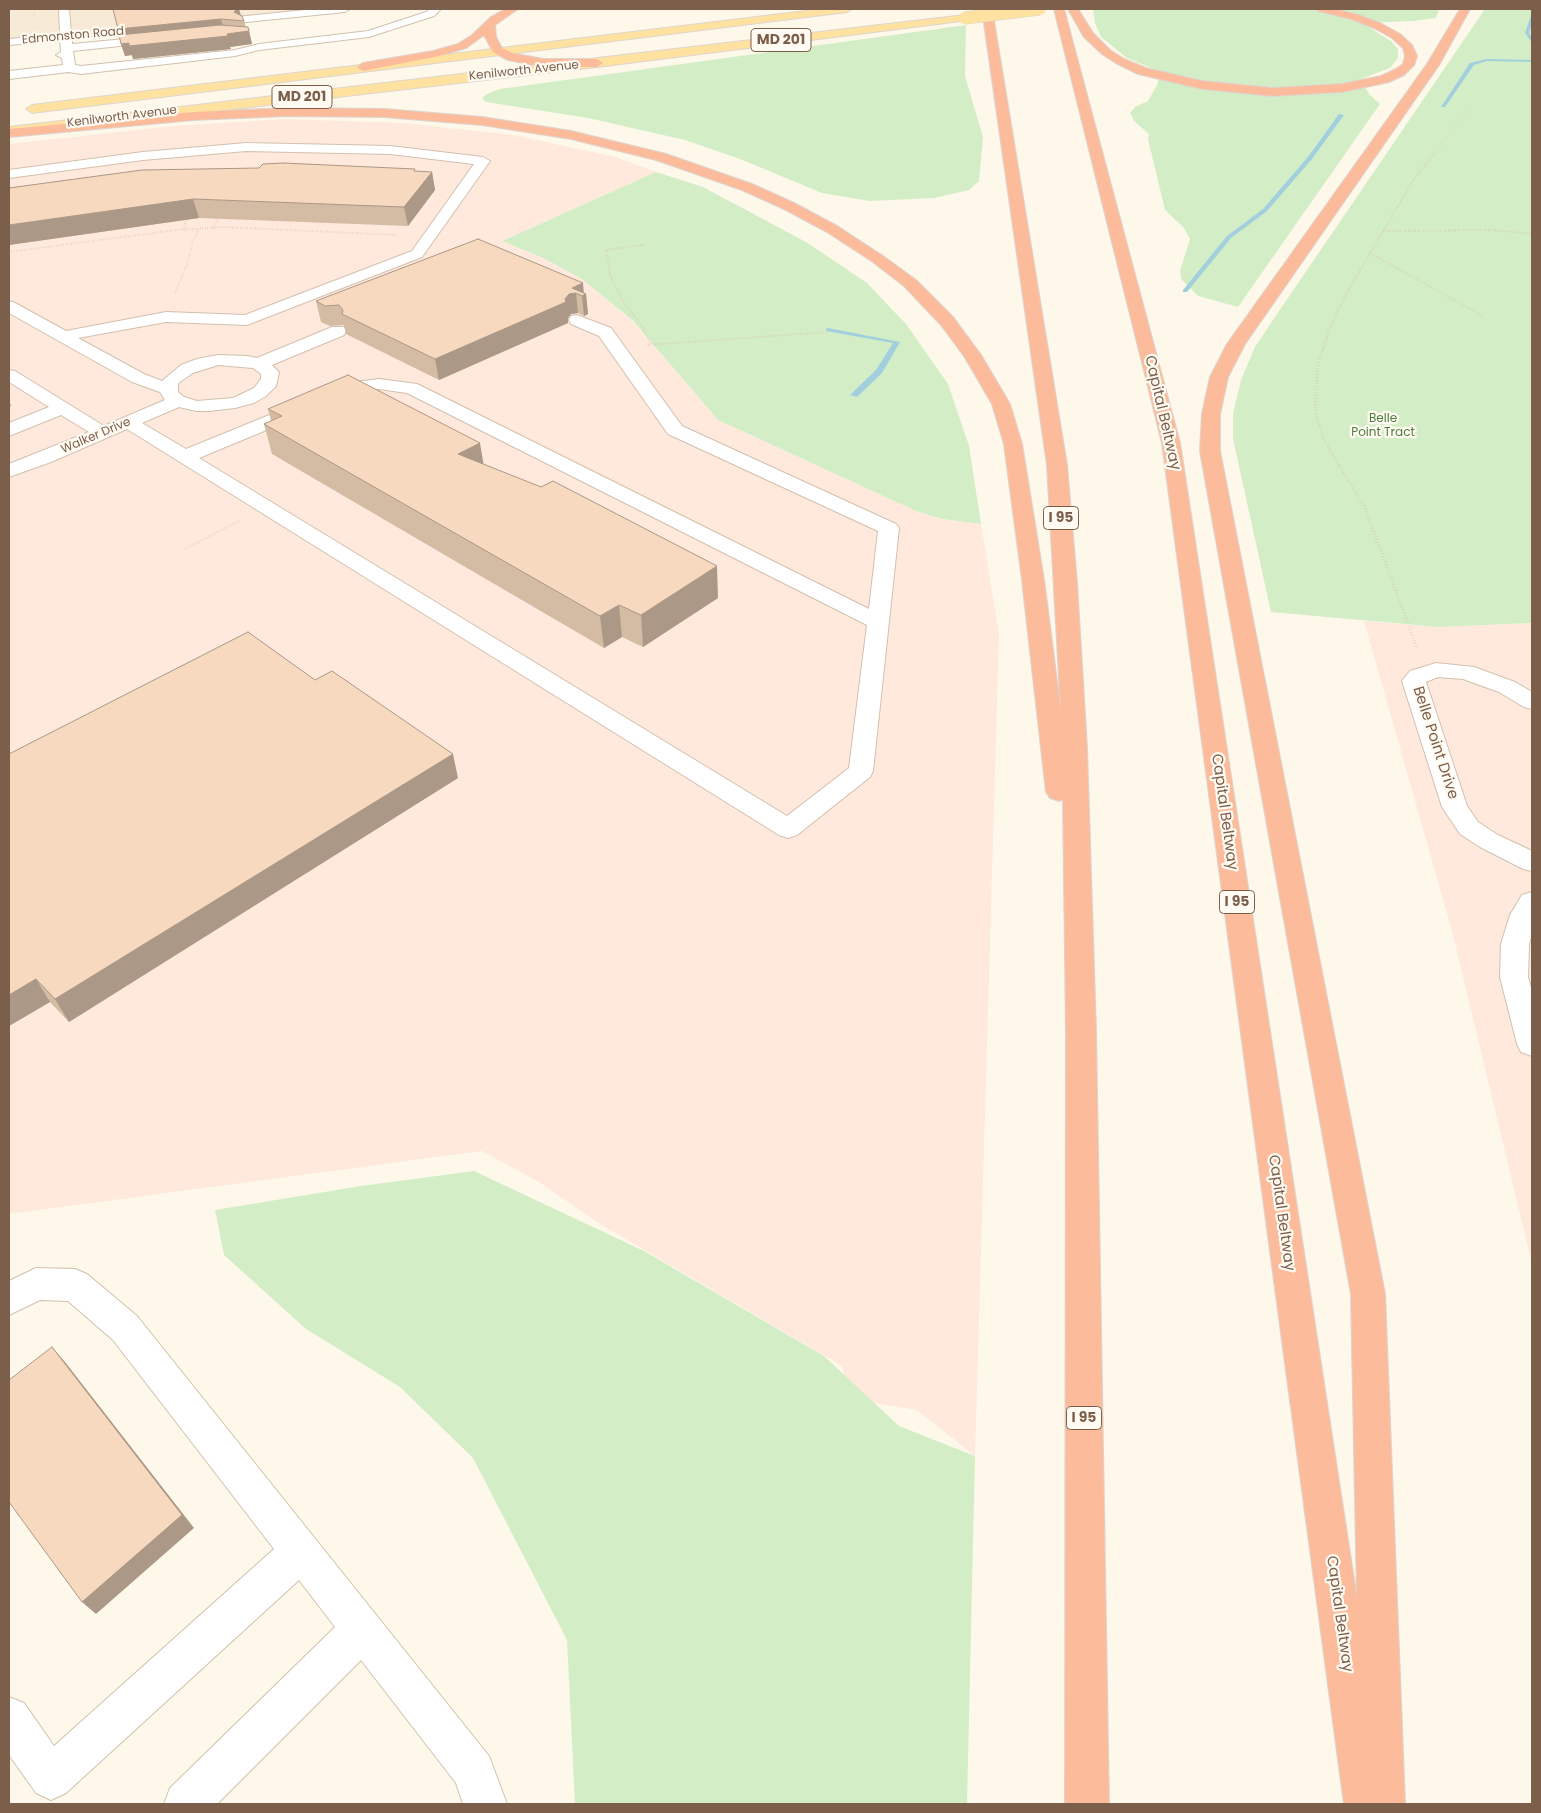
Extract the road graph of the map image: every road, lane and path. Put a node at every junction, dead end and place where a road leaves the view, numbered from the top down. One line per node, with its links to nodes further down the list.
1 (345, 9): 15 (street)
2 (436, 9): 12 (street)
3 (513, 9): 13 (highway)
4 (847, 9): 21 (main road, Kenilworth Avenue / MD 201)
5 (987, 9): 65 (highway, I 95)
6 (1040, 9): 23 (main road, Kenilworth Avenue / MD 201, bridge)
7 (1059, 9): 74 (highway, Capital Beltway / I 95)
8 (1072, 9): 9 (highway)
9 (1322, 9)
10 (1465, 9): 75 (highway)
11 (60, 16): 20 (street)
12 (422, 17): 14 (street); 19 (street)
13 (489, 25): 21 (highway); 25 (highway)
14 (334, 26)
15 (230, 32)
16 (163, 33): 20 (street)
17 (257, 35): 19 (street)
18 (9, 42): 20 (street, Edmonston Road)
19 (262, 46): 24 (street)
20 (66, 47): 22 (street); 24 (street)
21 (497, 50): 23 (highway); 25 (main road, Kenilworth Avenue / MD 201)
22 (47, 57)
23 (597, 63): 29 (main road, Kenilworth Avenue / MD 201)
24 (69, 68): 26 (street)
25 (363, 68): 28 (main road, Kenilworth Avenue / MD 201)
26 (9, 74)
27 (1469, 108): 37 (path)
28 (18, 110)
29 (9, 132): 65 (highway)
30 (9, 174): 48 (street)
31 (185, 210): 36 (path)
32 (225, 211): 33 (path)
33 (220, 215): 34 (path); 35 (path)
34 (212, 216)
35 (212, 228): 36 (path); 39 (path)
36 (184, 229): 41 (path)
37 (1383, 231): 38 (path); 42 (path)
38 (1532, 234)
39 (399, 235)
40 (643, 245): 47 (path)
41 (9, 252)
42 (1370, 252): 44 (path); 61 (path)
43 (9, 306): 48 (street)
44 (1484, 316)
45 (577, 320): 60 (street)
46 (338, 331): 49 (street)
47 (827, 332)
48 (64, 337): 51 (street)
49 (260, 364): 51 (street, Walker Drive); 51 (street)
50 (9, 374): 52 (street)
51 (173, 395): 53 (street, Walker Drive)
52 (63, 408): 54 (street); 55 (street)
53 (128, 422): 55 (street, Walker Drive); 56 (street)
54 (9, 430)
55 (104, 433): 57 (street, Walker Drive)
56 (184, 457): 58 (street); 60 (street)
57 (11, 472)
58 (266, 508): 59 (path); 60 (street)
59 (185, 549)
60 (878, 622)
61 (1427, 672): 62 (street, Belle Point Drive); 63 (street, Belle Point Drive)
62 (1532, 702)
63 (1532, 862)
64 (1532, 902): 66 (street)
65 (1081, 1032): 73 (highway, I 95)
66 (1532, 1044)
67 (9, 1299): 68 (street)
68 (301, 1551): 69 (street); 70 (street)
69 (363, 1629): 71 (street); 72 (street)
70 (9, 1718)
71 (186, 1804)
72 (485, 1804)
73 (1087, 1804)
74 (1366, 1804)
75 (1383, 1804)

